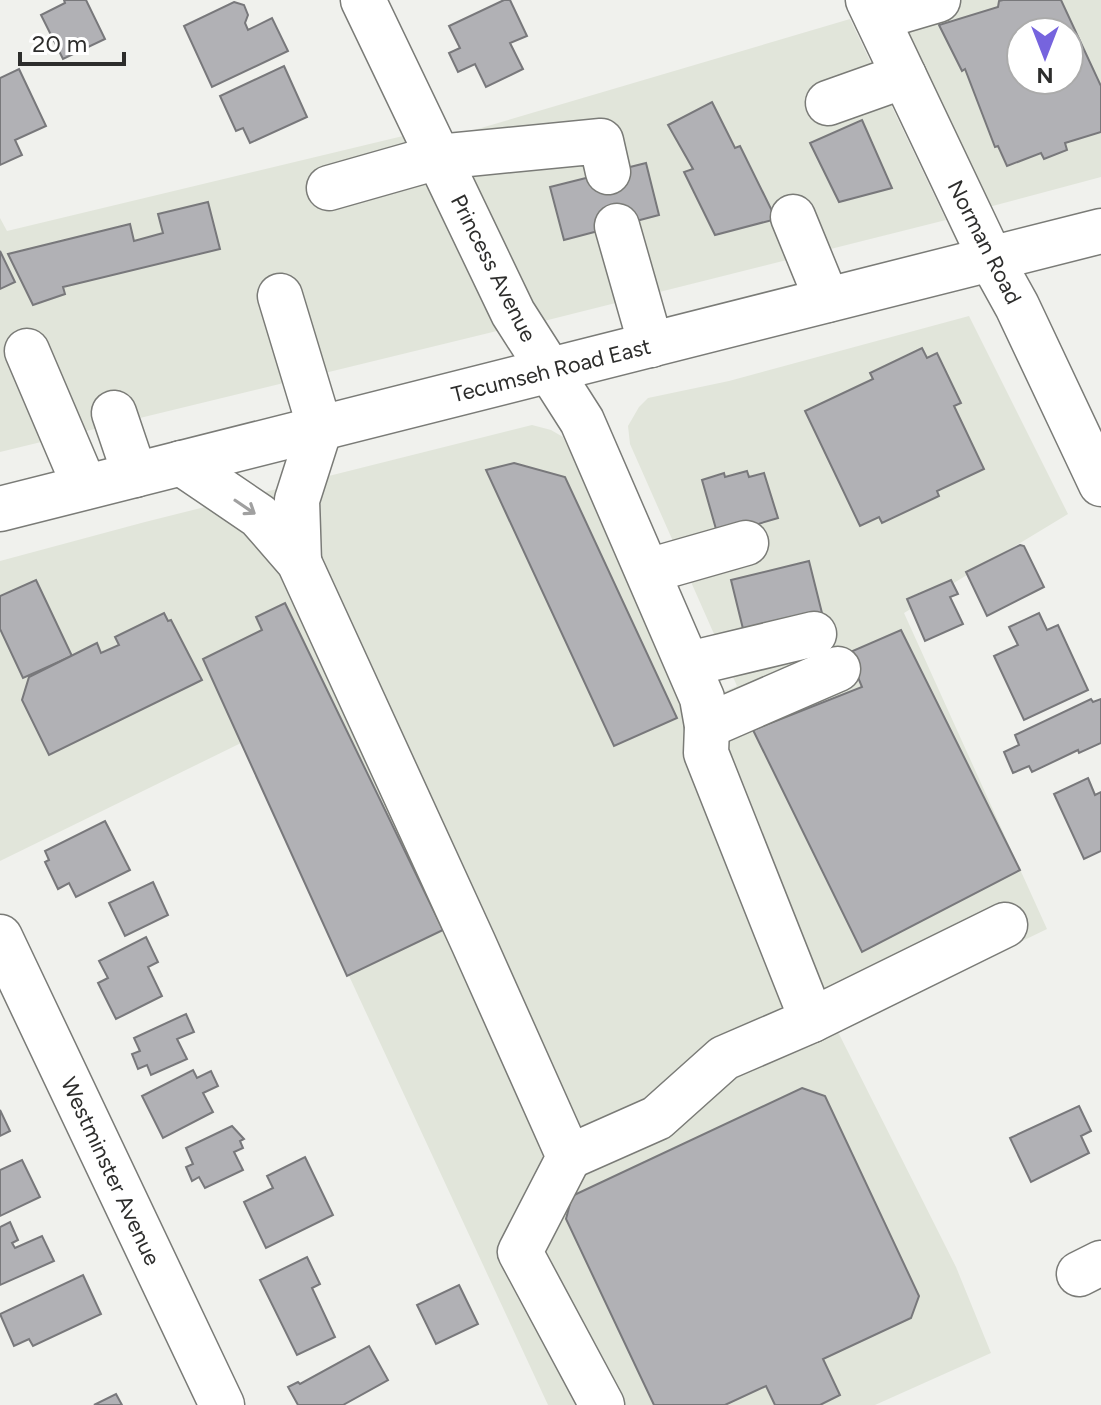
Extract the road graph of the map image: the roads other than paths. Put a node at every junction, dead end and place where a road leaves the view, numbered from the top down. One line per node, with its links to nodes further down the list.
1 (363, 0): 6 (street, Princess Avenue)
2 (938, 0): 3 (street)
3 (873, 9): 4 (street, Norman Road)
4 (904, 76): 5 (street); 12 (street, Norman Road)
5 (828, 103)
6 (438, 157): 7 (street); 8 (street); 17 (street, Princess Avenue)
7 (608, 172)
8 (329, 188)
9 (793, 217): 14 (street)
10 (617, 226): 15 (street)
11 (1101, 231): 12 (street, Tecumseh Road East)
12 (991, 259): 14 (street, Tecumseh Road East); 22 (street, Norman Road)
13 (280, 296): 19 (street)
14 (827, 300): 15 (street, Tecumseh Road East)
15 (651, 345): 17 (street, Tecumseh Road East)
16 (27, 351): 23 (street)
17 (550, 370): 19 (street, Tecumseh Road East); 27 (street, Princess Avenue)
18 (114, 413): 21 (street)
19 (320, 428): 20 (street, Tecumseh Road East); 26 (street)
20 (181, 463): 21 (street, Tecumseh Road East); 26 (street, one-way to 26)
21 (135, 475): 23 (street, Tecumseh Road East)
22 (1101, 484)
23 (85, 487): 24 (street, Tecumseh Road East)
24 (0, 509)
25 (746, 543): 27 (street)
26 (299, 562): 33 (street)
27 (648, 571): 28 (street, Princess Avenue)
28 (689, 664): 29 (street, Princess Avenue); 29 (street)
29 (707, 726): 32 (street, Princess Avenue)
30 (1005, 925): 32 (street)
31 (0, 937): 34 (street, Westminster Avenue)
32 (812, 1020): 33 (street)
33 (569, 1157): 35 (street)
34 (222, 1405)
35 (602, 1405)

